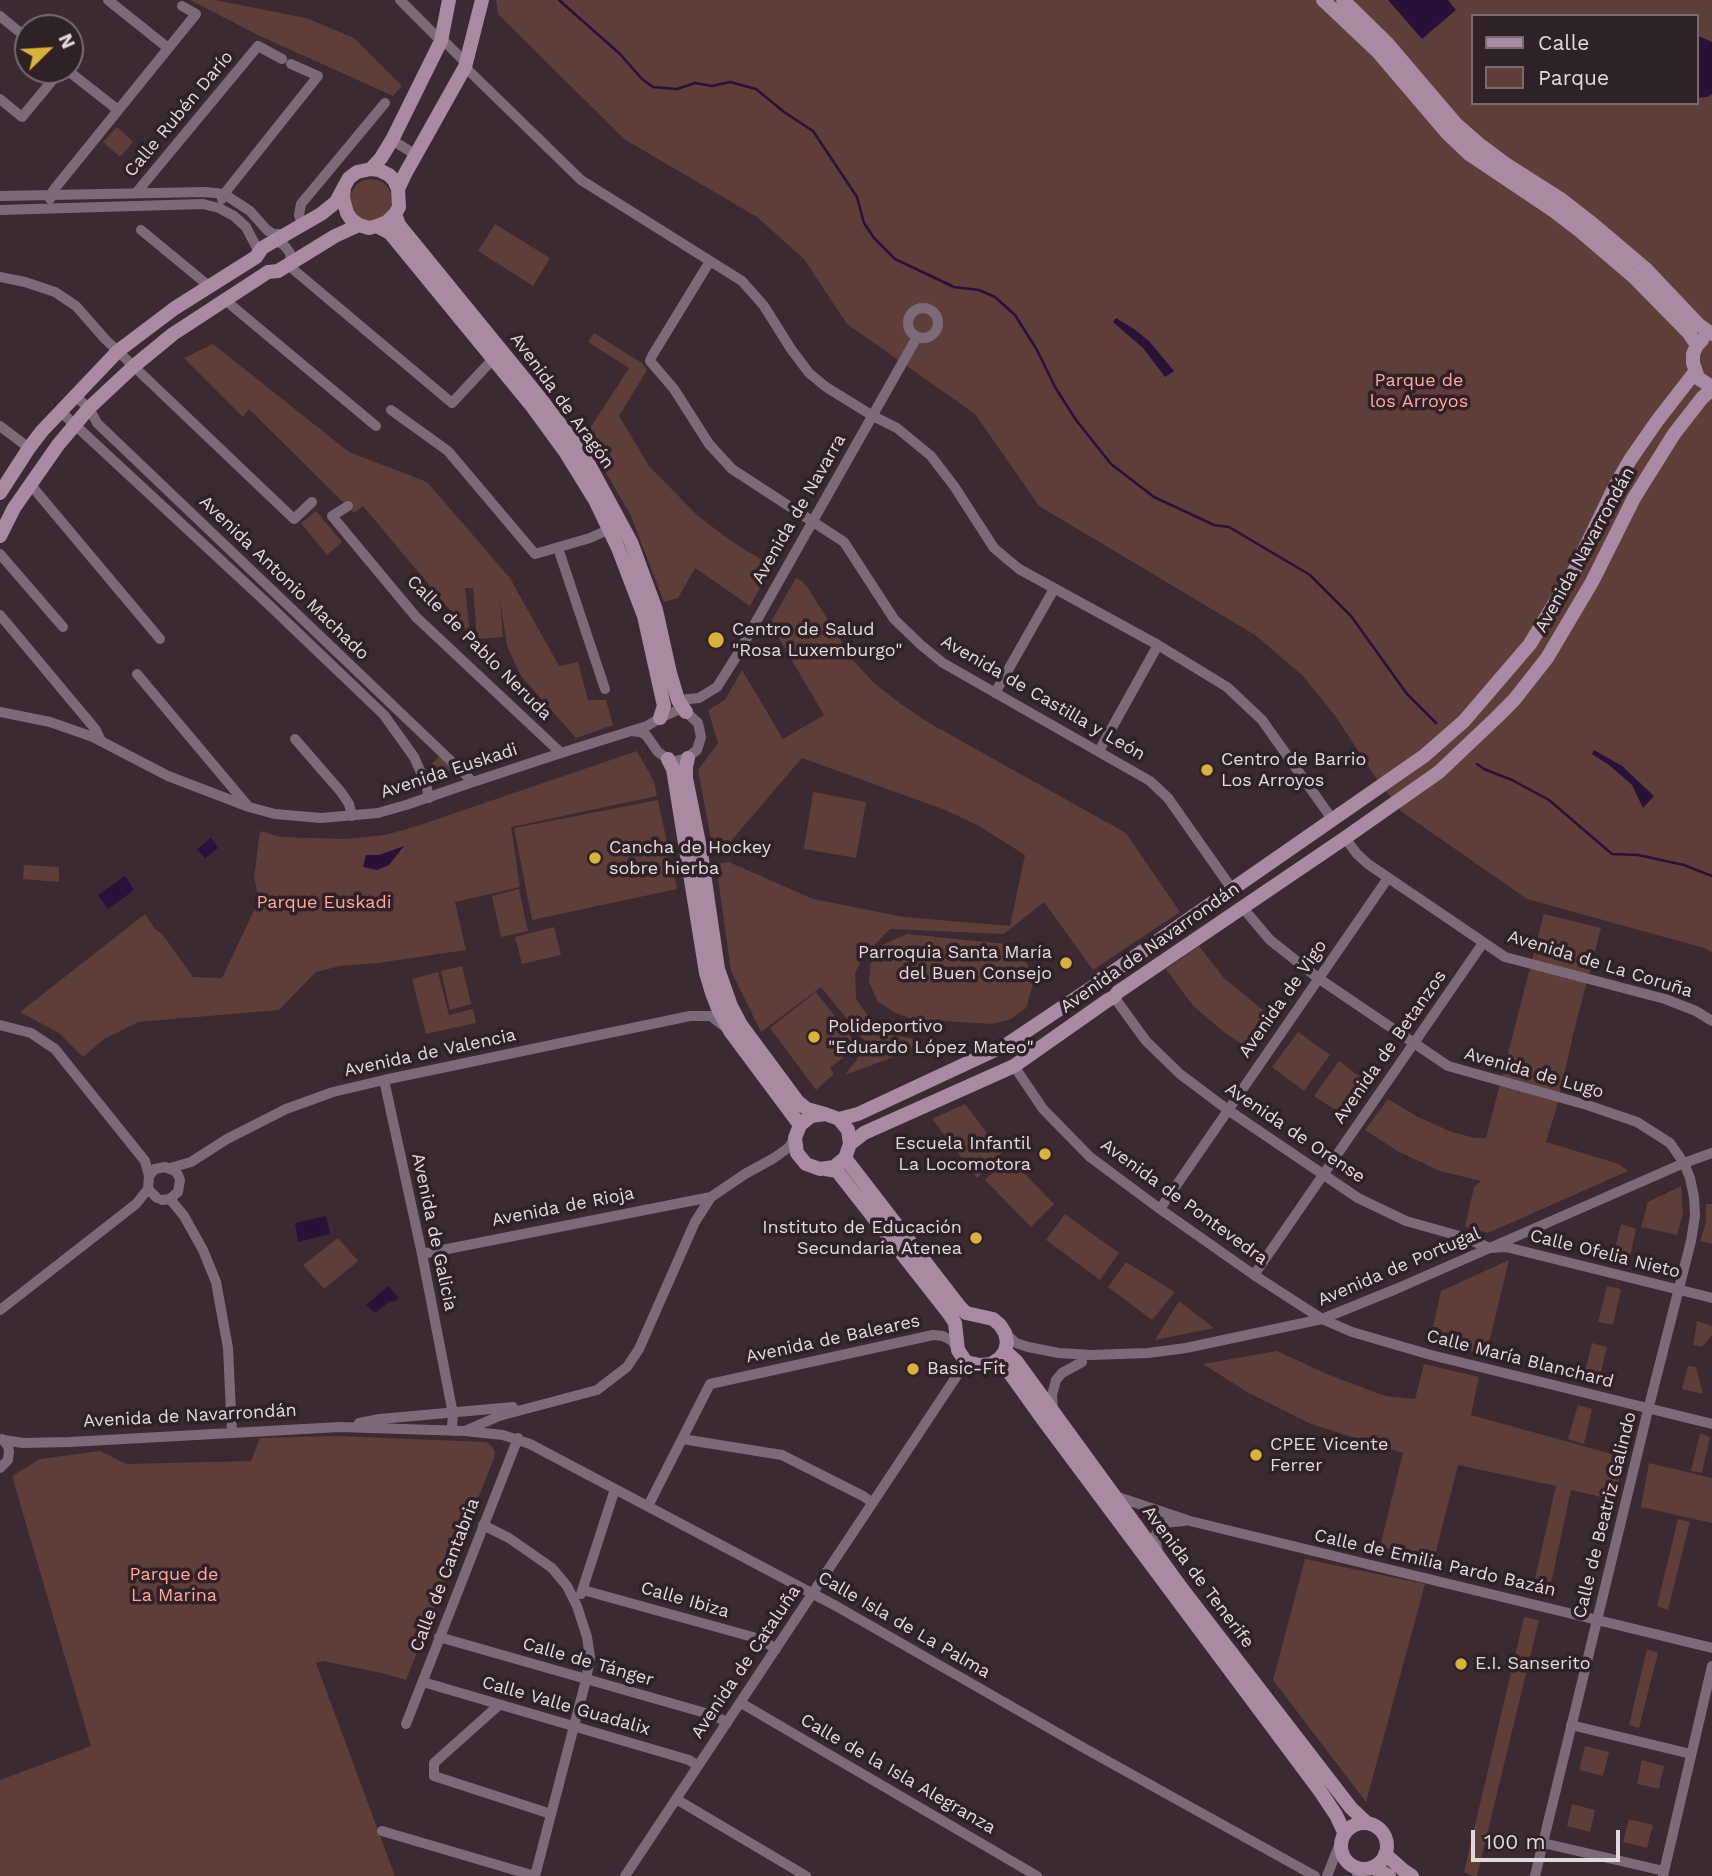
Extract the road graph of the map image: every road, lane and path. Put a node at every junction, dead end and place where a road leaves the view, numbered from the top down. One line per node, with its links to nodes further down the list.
1 (108, 0): 11 (street)
2 (400, 0): 10 (street)
3 (449, 0): 10 (main road)
4 (482, 0): 12 (main road)
5 (1323, 0): 45 (main road)
6 (1343, 0): 43 (main road)
7 (182, 6): 11 (street)
8 (0, 16): 9 (street)
9 (14, 27)
10 (440, 42): 12 (street); 18 (main road)
11 (168, 48): 17 (street)
12 (465, 66): 19 (main road); 37 (street)
13 (84, 83): 17 (street)
14 (49, 84): 15 (street)
15 (0, 99)
16 (385, 103): 31 (street)
17 (118, 110): 25 (street)
18 (392, 140): 19 (street); 20 (main road)
19 (416, 155): 22 (main road)
20 (371, 169): 21 (main road); 22 (main road)
21 (344, 187): 31 (main road); 32 (main road)
22 (398, 189): 30 (main road)
23 (136, 193): 24 (street); 24 (street, Calle Rubén Darío); 25 (street)
24 (224, 194): 27 (street); 35 (street)
25 (50, 195): 26 (street); 28 (street)
26 (0, 196)
27 (218, 207): 28 (street); 36 (street)
28 (51, 208): 29 (street)
29 (0, 210)
30 (395, 214): 33 (main road); 80 (main road, Avenida de Aragón)
31 (302, 225): 35 (main road)
32 (359, 225): 33 (main road); 38 (main road)
33 (377, 226): 47 (main road, Avenida de Aragón)
34 (141, 230): 41 (street)
35 (282, 237): 36 (main road); 38 (street)
36 (258, 254): 39 (street); 41 (main road)
37 (710, 261): 55 (street); 66 (street, Avenida de Castilla y León)
38 (289, 263): 39 (main road); 47 (street)
39 (268, 272): 42 (main road)
40 (0, 277): 46 (street)
41 (209, 286): 46 (main road)
42 (225, 300): 48 (main road); 58 (street)
43 (1712, 334): 45 (main road)
44 (917, 337): 55 (street, Avenida de Navarra)
45 (1697, 345): 49 (main road)
46 (118, 351): 48 (street); 51 (main road)
47 (493, 359): 67 (main road, Avenida de Aragón)
48 (134, 366): 52 (main road); 64 (street)
49 (1695, 372): 50 (main road); 95 (main road, Avenida Navarrondán)
50 (1712, 388): 97 (main road, Avenida Navarrondán)
51 (75, 396): 52 (street, Avenida Antonio Machado); 53 (main road)
52 (89, 408): 56 (main road); 59 (street, Avenida Antonio Machado)
53 (60, 411): 56 (street, Avenida Antonio Machado); 61 (main road)
54 (391, 411): 69 (street)
55 (873, 416): 66 (street, Avenida de Navarra); 71 (street)
56 (75, 425): 60 (street, Avenida Antonio Machado); 62 (main road)
57 (0, 426): 61 (street)
58 (376, 426)
59 (108, 433): 60 (street); 87 (street, Avenida Antonio Machado)
60 (99, 446): 91 (street, Avenida Antonio Machado)
61 (29, 447): 63 (main road)
62 (30, 484): 68 (main road); 74 (street)
63 (0, 493)
64 (312, 502)
65 (348, 506): 90 (street, Calle de Pablo Neruda)
66 (812, 521): 78 (street, Avenida de Castilla y León); 79 (street, Avenida de Navarra)
67 (610, 529): 69 (street); 82 (main road, Avenida de Aragón)
68 (0, 536)
69 (558, 548): 77 (street)
70 (0, 554): 73 (street)
71 (1054, 589): 75 (street); 78 (street)
72 (0, 615): 86 (street)
73 (63, 627)
74 (160, 639)
75 (1158, 645): 89 (street); 100 (street)
76 (137, 674): 98 (street)
77 (605, 689)
78 (995, 693): 89 (street, Avenida de Castilla y León)
79 (706, 694): 80 (street); 83 (street)
80 (682, 706): 82 (street); 83 (street)
81 (0, 712): 86 (street, Avenida Euskadi)
82 (658, 719): 84 (street, Avenida Euskadi); 88 (street)
83 (698, 723): 92 (street)
84 (631, 731): 88 (street); 90 (street, Avenida Euskadi)
85 (295, 739): 99 (street)
86 (101, 741): 98 (street, Avenida Euskadi)
87 (431, 743): 91 (street); 94 (street, Avenida Antonio Machado)
88 (653, 745): 93 (street)
89 (1099, 751): 103 (street, Avenida de Castilla y León)
90 (561, 753): 94 (street, Avenida Euskadi)
91 (414, 757): 96 (street, Avenida Antonio Machado)
92 (688, 758): 93 (street); 119 (main road)
93 (668, 759): 108 (main road)
94 (473, 782): 96 (street, Avenida Euskadi)
95 (1375, 790): 100 (main road, Avenida de Navarrondán)
96 (429, 798): 99 (street, Avenida Euskadi)
97 (1390, 806): 101 (main road, Avenida de Navarrondán)
98 (249, 807): 99 (street, Avenida Euskadi)
99 (352, 816)
100 (1332, 820): 101 (main road); 103 (main road, Avenida de Navarrondán)
101 (1345, 838): 102 (street, Avenida de La Coruña); 104 (main road, Avenida de Navarrondán)
102 (1388, 878): 105 (street, Avenida de La Coruña); 106 (street, Avenida de Vigo)
103 (1233, 889): 104 (main road); 107 (main road, Avenida de Navarrondán)
104 (1244, 906): 106 (street, Avenida de Lugo); 109 (main road, Avenida de Navarrondán)
105 (1483, 943): 111 (street, Avenida de La Coruña); 114 (street, Avenida de Betanzos)
106 (1318, 978): 114 (street, Avenida de Lugo); 118 (street, Avenida de Vigo)
107 (1102, 980): 109 (main road); 115 (main road, Avenida de Navarrondán)
108 (712, 993): 110 (street); 113 (main road)
109 (1113, 996): 116 (main road, Avenida de Navarrondán); 118 (street, Avenida de Orense)
110 (690, 1016): 113 (street); 117 (street, Avenida de Valencia)
111 (1712, 1021)
112 (0, 1025): 125 (street)
113 (730, 1031): 120 (main road)
114 (1414, 1043): 128 (street, Avenida de Lugo); 130 (street, Avenida de Betanzos)
115 (1002, 1047): 116 (main road); 119 (main road, Avenida de Navarrondán)
116 (1013, 1065): 121 (main road, Avenida de Navarrondán); 137 (street, Avenida de Pontevedra)
117 (384, 1080): 126 (street, Avenida de Valencia); 140 (street, Avenida de Galicia)
118 (1228, 1110): 130 (street, Avenida de Orense); 137 (street, Avenida de Vigo)
119 (832, 1116): 120 (main road); 121 (main road)
120 (798, 1132): 123 (street, Avenida de Navarrondán); 127 (main road)
121 (848, 1151): 127 (main road); 145 (main road)
122 (1712, 1153): 128 (street, Avenida de Portugal)
123 (774, 1158): 127 (street); 134 (street, Avenida de Navarrondán)
124 (1712, 1159): 128 (street, Avenida de Portugal)
125 (145, 1161): 129 (street); 131 (street)
126 (191, 1162): 129 (street, Avenida de Valencia); 133 (street, Avenida de Valencia)
127 (813, 1166): 147 (main road)
128 (1685, 1166): 138 (street, Avenida de Portugal); 139 (street, Avenida de Portugal); 142 (street, Calle de Beatriz Galindo)
129 (165, 1167): 131 (street); 133 (street)
130 (1323, 1175): 139 (street, Avenida de Orense); 141 (street, Avenida de Betanzos)
131 (149, 1176): 132 (street)
132 (148, 1189): 135 (street); 136 (street)
133 (176, 1191): 135 (street); 162 (street)
134 (711, 1197): 140 (street, Avenida de Rioja); 154 (street, Avenida de Navarrondán)
135 (157, 1198): 136 (street)
136 (136, 1204): 144 (street)
137 (1160, 1209): 141 (street, Avenida de Pontevedra)
138 (1506, 1247): 139 (street, Calle Ofelia Nieto); 142 (street, Calle Ofelia Nieto); 146 (street, Avenida de Portugal)
139 (1490, 1248): 146 (street, Avenida de Portugal)
140 (422, 1254): 153 (street, Avenida de Galicia)
141 (1254, 1275): 146 (street, Avenida de Pontevedra)
142 (1678, 1289): 143 (street, Calle Ofelia Nieto); 155 (street, Calle de Beatriz Galindo)
143 (1712, 1298)
144 (0, 1310)
145 (977, 1316): 147 (main road); 148 (main road)
146 (1326, 1321): 148 (street, Avenida de Portugal); 151 (street, Avenida de Portugal); 155 (street, Calle María Blanchard)
147 (957, 1333): 150 (main road)
148 (1005, 1333): 149 (main road)
149 (1005, 1349): 151 (street, Avenida de Portugal); 152 (main road); 158 (main road, Avenida de Tenerife)
150 (962, 1356): 152 (main road); 165 (street, Avenida de Baleares); 171 (street, Avenida de Cataluña)
151 (1082, 1362): 158 (street)
152 (991, 1364): 198 (main road, Avenida de Tenerife)
153 (449, 1391): 156 (street); 157 (street, Avenida de Galicia)
154 (558, 1402): 156 (street, Avenida de Navarrondán); 161 (street, Avenida de Navarrondán)
155 (1648, 1410): 159 (street, Calle María Blanchard); 179 (street, Calle de Beatriz Galindo)
156 (469, 1412): 157 (street, Avenida de Navarrondán); 161 (street)
157 (453, 1414): 160 (street, Avenida de Navarrondán); 161 (street)
158 (1054, 1414): 170 (main road, Avenida de Tenerife)
159 (1712, 1424)
160 (340, 1427): 161 (street, Avenida de Navarrondán); 162 (street, Avenida de Navarrondán)
161 (464, 1430): 163 (street, Calle Isla de La Palma)
162 (232, 1433): 166 (street, Avenida de Navarrondán)
163 (518, 1438): 169 (street, Calle Isla de La Palma); 174 (street, Calle de Cantabria)
164 (2, 1439): 166 (street, Avenida de Navarrondán); 167 (street)
165 (682, 1439): 171 (street); 172 (street)
166 (41, 1443): 167 (street, Avenida de Navarrondán)
167 (9, 1457): 168 (street)
168 (0, 1468)
169 (615, 1489): 172 (street, Calle Isla de La Palma); 176 (street)
170 (1114, 1496): 173 (street, Calle de Emilia Pardo Bazán); 175 (main road, Avenida de Tenerife)
171 (873, 1503): 177 (street, Avenida de Cataluña)
172 (648, 1506): 177 (street, Calle Isla de La Palma)
173 (1190, 1521): 175 (street, Calle de Emilia Pardo Bazán); 179 (street, Calle de Emilia Pardo Bazán)
174 (483, 1525): 178 (street); 180 (street, Calle de Cantabria)
175 (1159, 1558): 196 (main road, Avenida de Tenerife)
176 (583, 1590): 178 (street); 182 (street, Calle Ibiza)
177 (813, 1593): 182 (street, Avenida de Cataluña); 207 (street, Calle Isla de La Palma)
178 (577, 1606): 184 (street)
179 (1598, 1620): 181 (street, Calle de Emilia Pardo Bazán); 190 (street, Calle de Beatriz Galindo)
180 (439, 1637): 184 (street, Calle de Tánger); 185 (street, Calle de Cantabria)
181 (1712, 1648)
182 (776, 1650): 186 (street, Avenida de Cataluña)
183 (1712, 1666): 192 (street)
184 (586, 1680): 188 (street, Calle de Tánger); 191 (street)
185 (423, 1682): 187 (street, Calle Valle Guadalix); 189 (street, Calle de Cantabria)
186 (741, 1703): 188 (street, Avenida de Cataluña); 206 (street, Calle de la Isla Alegranza)
187 (499, 1705): 191 (street, Calle Valle Guadalix); 195 (street)
188 (727, 1723): 193 (street, Avenida de Cataluña)
189 (406, 1724)
190 (1571, 1725): 192 (street); 199 (street, Calle de Beatriz Galindo)
191 (574, 1727): 193 (street, Calle Valle Guadalix); 195 (street)
192 (1691, 1754): 202 (street)
193 (698, 1766): 194 (street, Avenida de Cataluña)
194 (676, 1799): 204 (street, Avenida de Cataluña); 205 (street)
195 (551, 1814): 203 (street)
196 (1366, 1822): 198 (main road); 200 (main road)
197 (382, 1830): 203 (street)
198 (1342, 1838): 201 (main road); 208 (street)
199 (1542, 1843): 202 (street); 211 (street, Calle de Beatriz Galindo)
200 (1385, 1854): 201 (main road); 210 (main road)
201 (1364, 1871): 209 (main road)
202 (1663, 1873)
203 (535, 1876)
204 (625, 1876)
205 (806, 1876)
206 (1037, 1876)
207 (1315, 1876)
208 (1327, 1876)
209 (1389, 1876)
210 (1412, 1876)
211 (1535, 1876)

